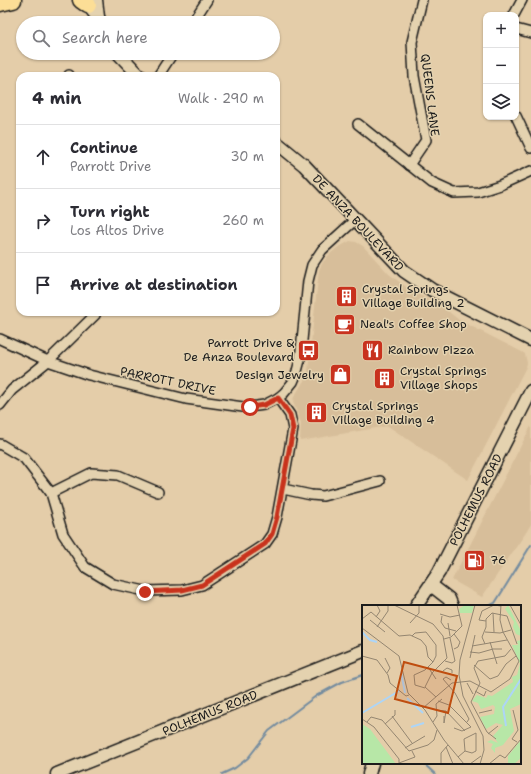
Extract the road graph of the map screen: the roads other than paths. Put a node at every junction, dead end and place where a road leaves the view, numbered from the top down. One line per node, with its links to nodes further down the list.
1 (13, 0): 5 (highway)
2 (207, 0): 7 (street)
3 (422, 0): 18 (street, QUEENS LANE)
4 (522, 0): 6 (street)
5 (0, 3)
6 (516, 12)
7 (197, 16)
8 (519, 30): 9 (street)
9 (531, 34)
10 (125, 60): 12 (main road)
11 (168, 60): 13 (street)
12 (136, 72)
13 (161, 72)
14 (518, 120): 17 (street)
15 (358, 124): 18 (street)
16 (280, 145): 20 (main road, DE ANZA BOULEVARD)
17 (531, 148)
18 (409, 165): 19 (street)
19 (531, 171)
20 (355, 220): 23 (main road, DE ANZA BOULEVARD); 26 (street, PARROTT DRIVE)
21 (94, 316): 24 (street)
22 (0, 339): 24 (street, PARROTT DRIVE)
23 (531, 340)
24 (48, 361): 26 (street, PARROTT DRIVE); 27 (street)
25 (531, 391): 33 (main road, POLHEMUS ROAD)
26 (278, 398): 30 (street)
27 (0, 405)
28 (0, 444): 32 (street)
29 (380, 481): 30 (street)
30 (283, 489): 32 (street)
31 (158, 492): 32 (street)
32 (51, 493)
33 (431, 586): 34 (main road, POLHEMUS ROAD); 35 (main road)
34 (417, 605)
35 (452, 605)
36 (362, 651): 38 (main road, POLHEMUS ROAD)
37 (372, 764): 39 (main road)
38 (57, 774)
39 (369, 774)

